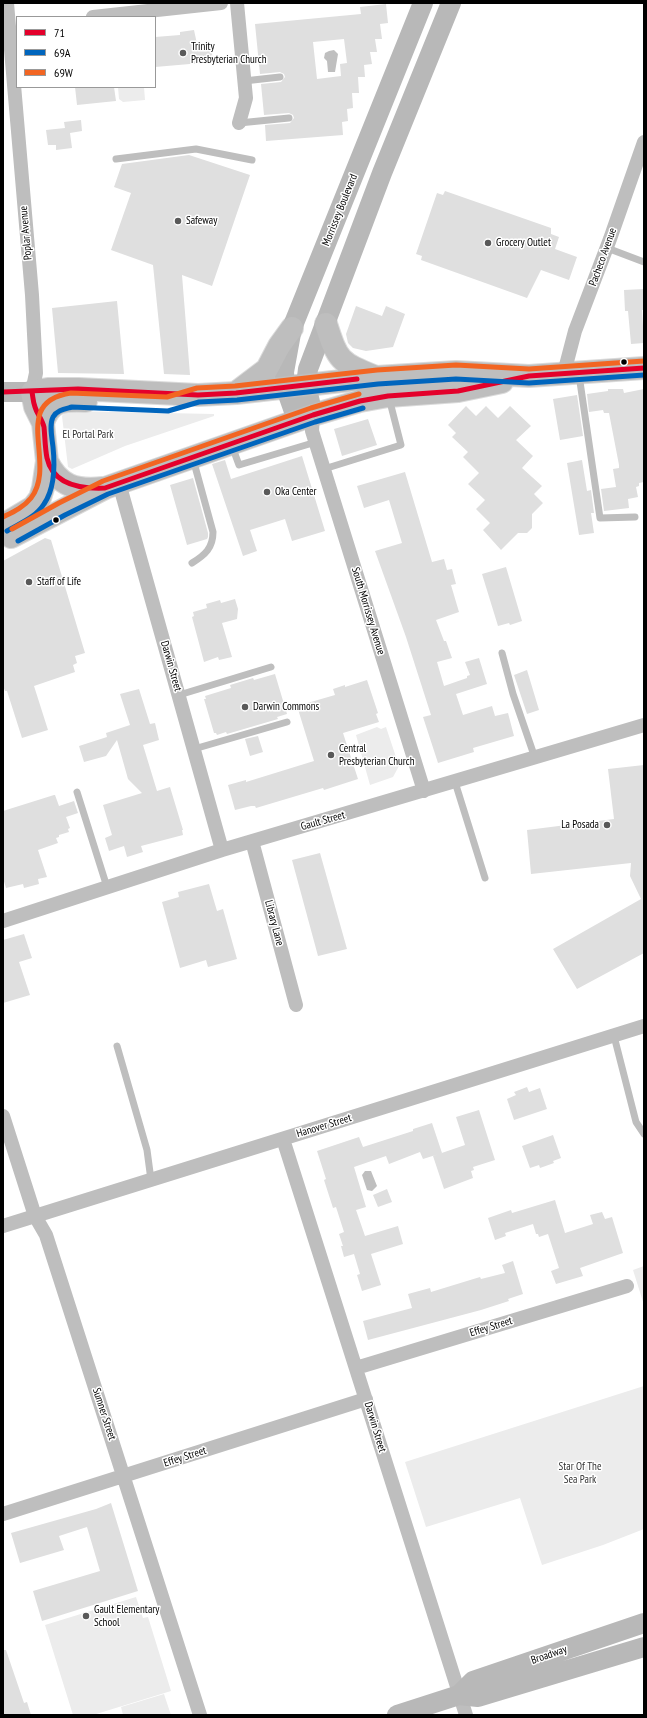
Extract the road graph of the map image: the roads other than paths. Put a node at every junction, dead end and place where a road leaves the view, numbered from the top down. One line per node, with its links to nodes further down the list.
1 (7, 3): 7 (street, Poplar Avenue)
2 (221, 3): 6 (street)
3 (237, 3): 9 (street)
4 (423, 3): 18 (main road, Morrissey Boulevard)
5 (451, 3): 17 (main road, Morrissey Boulevard)
6 (98, 16)
7 (10, 24): 25 (street, Poplar Avenue)
8 (280, 77): 9 (lane)
9 (244, 81): 11 (street)
10 (289, 118): 11 (lane)
11 (239, 123)
12 (644, 142): 15 (street, Pacheco Avenue)
13 (116, 159): 14 (lane)
14 (252, 160)
15 (607, 248): 16 (lane); 20 (street, Pacheco Avenue)
16 (644, 262)
17 (326, 324): 22 (main road); 23 (main road, Morrissey Boulevard)
18 (292, 328): 23 (main road, Morrissey Boulevard); 26 (main road)
19 (644, 368): 20 (main road)
20 (571, 372): 21 (main road); 36 (lane)
21 (529, 376): 22 (main road); 28 (main road)
22 (377, 378): 23 (main road)
23 (296, 386): 26 (main road); 30 (main road, Morrissey Boulevard)
24 (3, 392): 25 (main road)
25 (32, 392): 27 (main road); 29 (main road, Poplar Avenue)
26 (236, 393): 27 (main road)
27 (198, 395): 29 (main road)
28 (388, 396): 30 (main road); 34 (lane)
29 (43, 424): 33 (main road, Poplar Avenue)
30 (310, 427): 31 (main road); 31 (lane); 34 (street, South Morrissey Avenue)
31 (231, 444): 32 (main road)
32 (192, 457): 35 (main road); 39 (lane)
33 (47, 461): 35 (main road); 37 (main road)
34 (324, 469): 48 (street, South Morrissey Avenue)
35 (112, 485): 38 (main road); 42 (street, Darwin Street)
36 (635, 517)
37 (3, 526)
38 (3, 539)
39 (192, 563)
40 (502, 653): 46 (lane)
41 (271, 667): 42 (lane)
42 (179, 695): 45 (street, Darwin Street)
43 (287, 722): 45 (lane)
44 (644, 725): 46 (street, Gault Street)
45 (194, 748): 51 (street, Darwin Street)
46 (535, 758): 47 (street, Gault Street)
47 (455, 782): 48 (street, Gault Street); 52 (lane)
48 (424, 791): 50 (street, Gault Street)
49 (77, 792): 53 (lane)
50 (252, 841): 51 (street, Gault Street); 55 (street, Library Lane)
51 (222, 850): 53 (street, Gault Street)
52 (485, 878)
53 (108, 887): 54 (street, Gault Street)
54 (3, 921)
55 (296, 1005)
56 (644, 1026): 57 (street, Hanover Street)
57 (614, 1036): 60 (lane); 61 (street, Hanover Street)
58 (117, 1046): 62 (lane)
59 (3, 1116): 63 (street, Sumner Street)
60 (644, 1134)
61 (283, 1139): 62 (street, Hanover Street); 66 (street, Darwin Street)
62 (151, 1180): 63 (street, Hanover Street)
63 (35, 1216): 64 (street, Hanover Street); 68 (street, Sumner Street)
64 (3, 1226)
65 (627, 1286): 66 (street, Effey Street)
66 (356, 1368): 67 (street, Darwin Street)
67 (366, 1399): 68 (street, Effey Street); 72 (street, Darwin Street)
68 (124, 1476): 69 (street, Effey Street); 73 (street, Sumner Street)
69 (3, 1514)
70 (644, 1624): 72 (main road, Broadway)
71 (644, 1647): 72 (main road, Broadway)
72 (459, 1695): 74 (main road, Broadway); 75 (street, Darwin Street)
73 (200, 1715)
74 (397, 1715)
75 (466, 1715)

